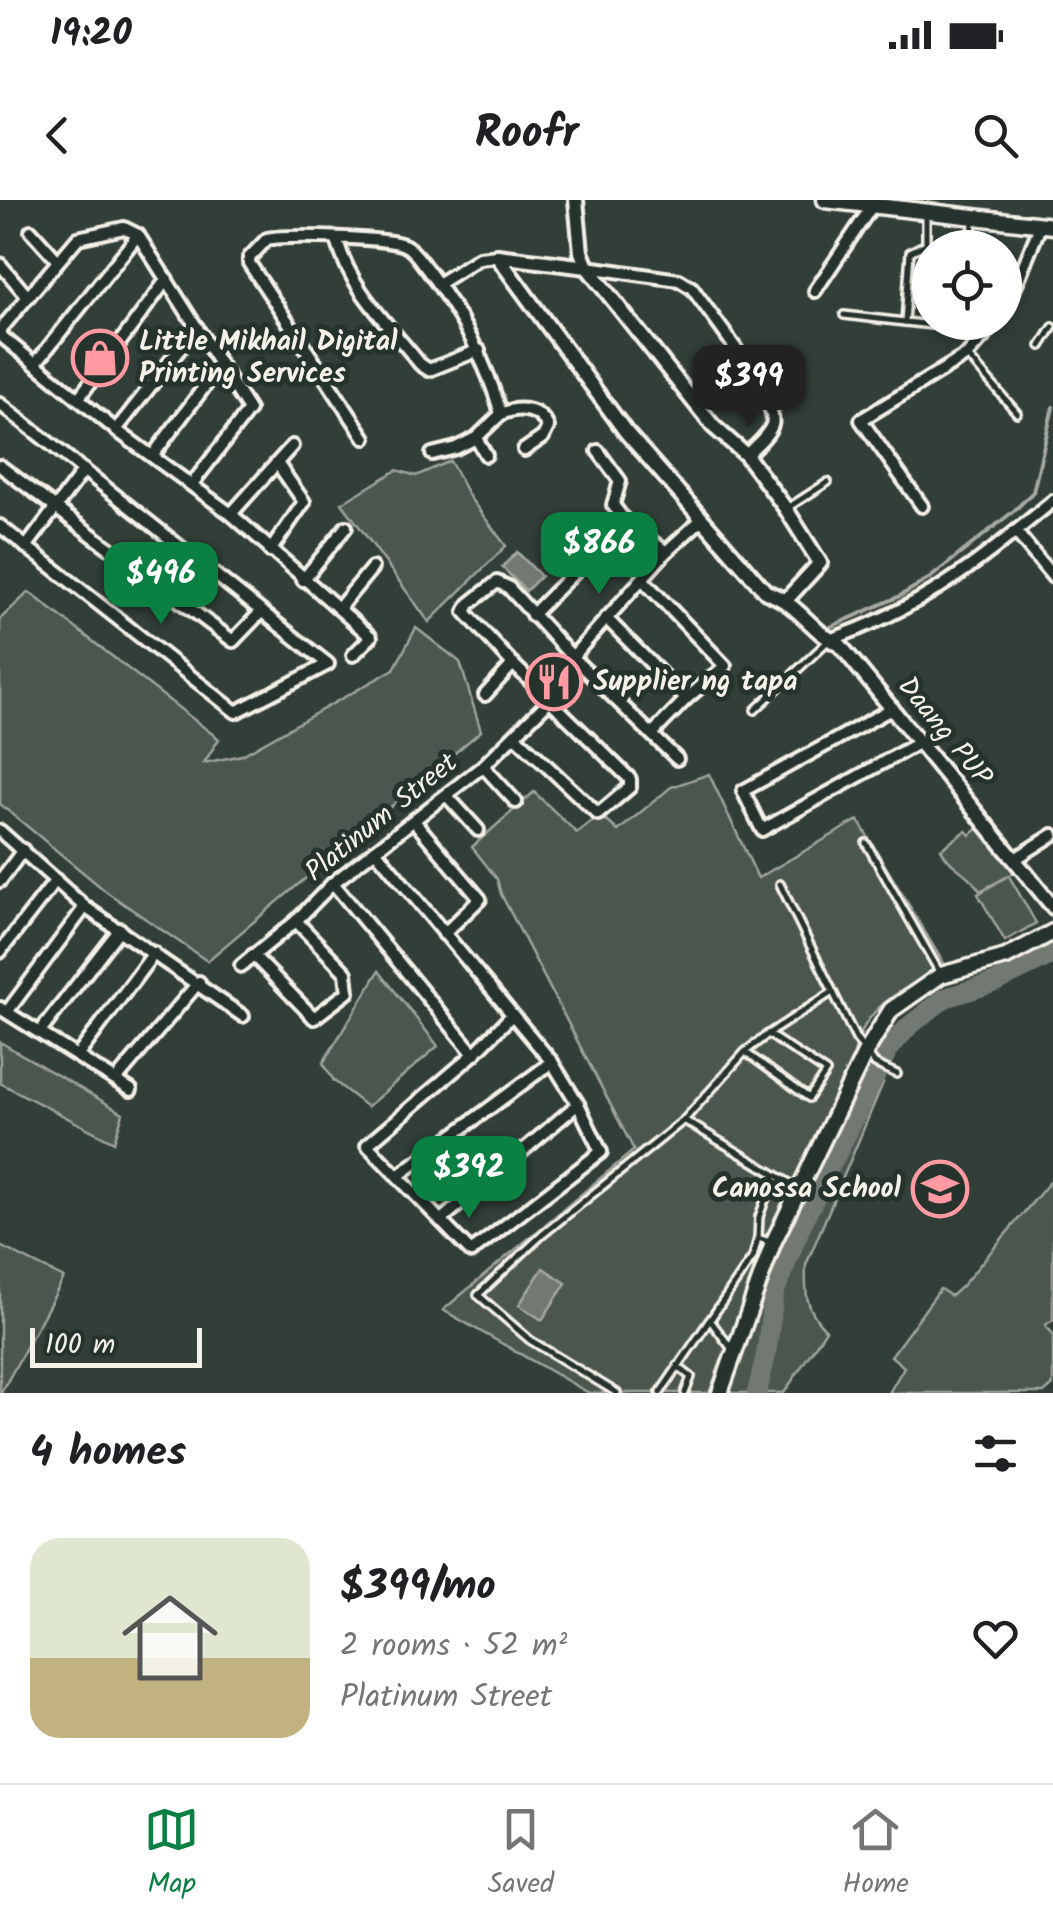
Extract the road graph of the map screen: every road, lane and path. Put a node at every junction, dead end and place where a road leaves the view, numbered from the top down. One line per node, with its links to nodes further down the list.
1 (576, 200): 17 (street)
2 (825, 200): 4 (main road)
3 (900, 204): 4 (main road); 5 (main road)
4 (872, 206): 21 (street)
5 (926, 211): 6 (main road); 8 (lane)
6 (974, 217): 7 (main road); 9 (lane)
7 (1047, 225): 18 (street)
8 (927, 230)
9 (973, 230)
10 (31, 231): 15 (street)
11 (138, 235): 15 (street); 19 (street); 33 (street)
12 (337, 239): 20 (street); 31 (street); 40 (street)
13 (912, 251): 24 (lane)
14 (497, 256): 17 (street); 20 (street); 59 (street, Daang PUP)
15 (58, 261): 22 (street)
16 (0, 264): 22 (street)
17 (587, 267): 48 (street); 48 (street)
18 (1022, 276)
19 (166, 279): 26 (street); 35 (street)
20 (438, 284): 31 (street)
21 (815, 291)
22 (27, 296): 28 (street)
23 (844, 315): 24 (lane)
24 (905, 322): 25 (lane)
25 (912, 323)
26 (197, 327): 34 (street); 39 (street)
27 (1053, 327): 30 (lane)
28 (0, 333): 33 (street)
29 (981, 340): 32 (street)
30 (1041, 346)
31 (479, 350): 38 (street)
32 (966, 356): 37 (lane); 55 (street)
33 (35, 364): 35 (street)
34 (220, 366): 46 (street); 53 (street)
35 (78, 399): 39 (street)
36 (0, 404): 51 (street)
37 (1017, 413)
38 (501, 414): 41 (street); 43 (street)
39 (116, 430): 46 (street)
40 (365, 438)
41 (476, 438): 45 (street); 47 (street)
42 (292, 446): 49 (street)
43 (524, 450)
44 (598, 450): 60 (street)
45 (432, 454)
46 (153, 455): 53 (street)
47 (486, 455)
48 (746, 455): 56 (street)
49 (277, 463): 58 (street); 65 (street)
50 (0, 466): 57 (street)
51 (84, 470): 57 (street); 73 (street)
52 (828, 482): 56 (lane)
53 (192, 484): 58 (street)
54 (1053, 501): 63 (street)
55 (922, 506)
56 (786, 509): 71 (street)
57 (55, 510): 64 (street); 73 (street)
58 (231, 514): 65 (street)
59 (701, 520): 66 (street, Platinum Street); 71 (street, Daang PUP)
60 (624, 521): 66 (street); 74 (street)
61 (0, 526): 64 (street)
62 (346, 527): 69 (street)
63 (1016, 532): 68 (street); 76 (street)
64 (26, 547): 73 (street)
65 (270, 551): 69 (street)
66 (666, 552): 70 (street, Platinum Street)
67 (372, 568): 72 (street)
68 (1053, 577)
69 (303, 580): 72 (street)
70 (643, 580): 75 (street, Platinum Street); 82 (street)
71 (787, 600): 76 (street, Daang PUP)
72 (339, 608): 77 (street)
73 (261, 612)
74 (532, 615): 78 (street); 79 (street)
75 (606, 618): 78 (street, Platinum Street); 82 (street)
76 (828, 639): 83 (street, Daang PUP); 84 (lane)
77 (353, 654)
78 (574, 658): 81 (street, Platinum Street); 85 (street)
79 (512, 664): 80 (street); 81 (street)
80 (485, 695)
81 (544, 697): 86 (street, Platinum Street); 86 (street)
82 (686, 699): 85 (street)
83 (893, 708): 87 (street, Daang PUP); 87 (street)
84 (755, 710)
85 (652, 734): 88 (street)
86 (515, 736): 89 (street, Platinum Street)
87 (920, 742): 99 (street, Daang PUP)
88 (677, 759)
89 (482, 766): 90 (street, Platinum Street); 91 (street)
90 (447, 796): 92 (street, Platinum Street); 93 (street)
91 (516, 802)
92 (414, 821): 98 (street, Platinum Street); 109 (street)
93 (478, 830)
94 (0, 831): 97 (street)
95 (1053, 835): 99 (street)
96 (866, 844): 114 (lane)
97 (23, 850): 100 (street); 101 (street)
98 (375, 850): 102 (street, Platinum Street); 109 (street)
99 (1015, 859): 104 (street, Daang PUP)
100 (56, 880): 105 (street); 110 (street)
101 (0, 882)
102 (333, 883): 106 (street, Platinum Street); 123 (street)
103 (780, 884): 116 (lane)
104 (1053, 906)
105 (85, 907): 107 (street); 117 (street)
106 (296, 920): 112 (street, Platinum Street); 112 (street)
107 (120, 929): 111 (street); 120 (street)
108 (1053, 932): 114 (main road)
109 (444, 934): 118 (street)
110 (0, 952)
111 (154, 953): 115 (street); 124 (street)
112 (253, 955): 113 (street, Platinum Street)
113 (241, 966)
114 (942, 975): 125 (main road)
115 (199, 982): 119 (street); 128 (street)
116 (832, 992): 121 (lane); 125 (lane)
117 (4, 1010): 120 (street)
118 (512, 1015): 123 (street); 126 (street)
119 (243, 1016)
120 (40, 1032): 124 (street)
121 (768, 1034): 122 (lane); 122 (lane)
122 (745, 1052): 131 (lane)
123 (474, 1054): 132 (street)
124 (78, 1055): 128 (street)
125 (870, 1058): 127 (lane); 134 (main road)
126 (552, 1062): 130 (street); 132 (street)
127 (897, 1074)
128 (116, 1080): 129 (street)
129 (131, 1090)
130 (578, 1104): 135 (street); 135 (street)
131 (684, 1120): 133 (lane); 140 (lane)
132 (399, 1174): 135 (street)
133 (774, 1176): 134 (lane); 136 (lane)
134 (799, 1188): 136 (main road)
135 (440, 1220)
136 (766, 1240): 137 (lane); 138 (main road)
137 (710, 1320): 138 (lane); 139 (lane)
138 (734, 1351): 143 (main road)
139 (677, 1366): 141 (lane); 142 (lane)
140 (618, 1393)
141 (660, 1393)
142 (685, 1393)
143 (720, 1393)

